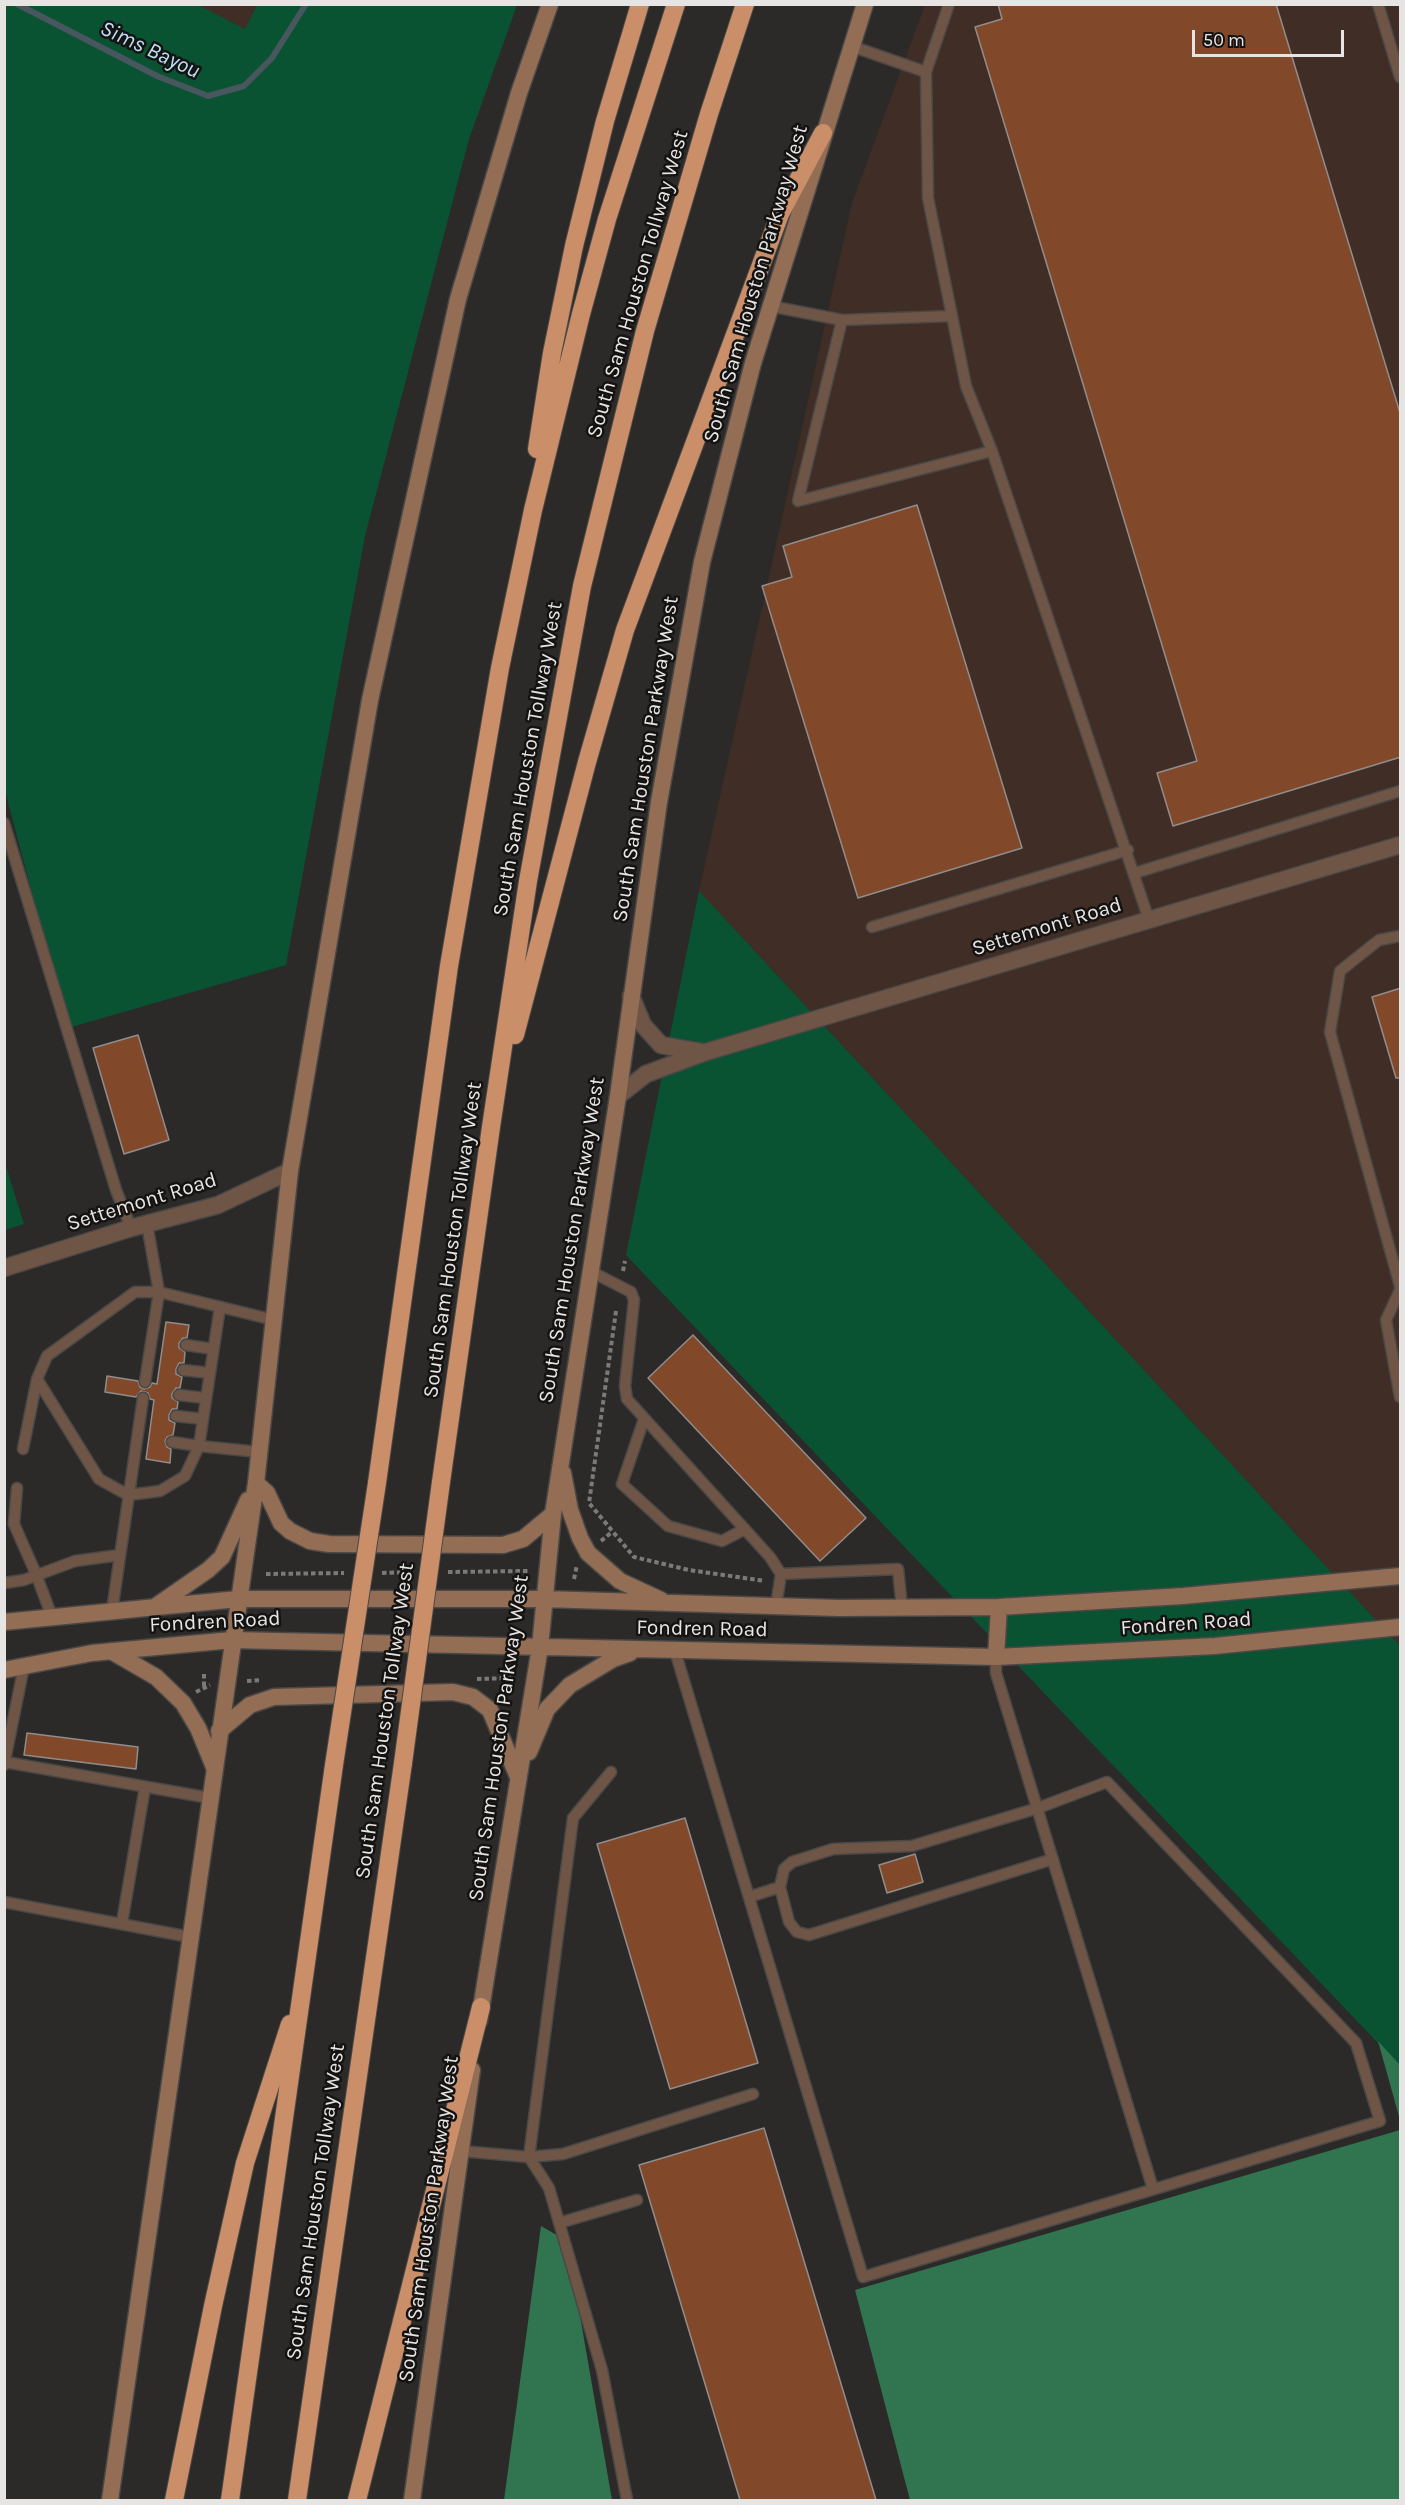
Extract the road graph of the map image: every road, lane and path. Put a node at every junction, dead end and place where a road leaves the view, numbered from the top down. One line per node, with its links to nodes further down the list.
1 (550, 4): 29 (main road)
2 (640, 4): 16 (highway)
3 (676, 4): 16 (highway, South Sam Houston Tollway West)
4 (745, 4): 28 (highway, South Sam Houston Tollway West)
5 (865, 4): 8 (main road, South Sam Houston Parkway West)
6 (949, 4): 9 (lane)
7 (1378, 4): 10 (lane)
8 (851, 46): 9 (lane); 11 (main road, South Sam Houston Parkway West)
9 (926, 72): 13 (lane)
10 (1401, 77)
11 (823, 133): 12 (main road, South Sam Houston Parkway West); 28 (highway)
12 (770, 306): 14 (lane); 25 (main road, South Sam Houston Parkway West)
13 (952, 316): 14 (lane); 15 (lane)
14 (842, 320): 15 (lane)
15 (992, 451): 20 (lane)
16 (500, 668): 118 (highway, South Sam Houston Tollway West, bridge)
17 (1401, 791): 21 (lane)
18 (4, 823): 31 (lane)
19 (1401, 845): 22 (street, Settemont Road)
20 (1128, 850): 21 (lane); 23 (lane)
21 (1135, 873): 22 (lane)
22 (1149, 920): 26 (street, Settemont Road)
23 (872, 927)
24 (1401, 936): 36 (lane)
25 (632, 996): 26 (street, Settemont Road); 27 (main road, South Sam Houston Parkway West)
26 (706, 1052): 27 (street, Settemont Road)
27 (618, 1096): 34 (main road, South Sam Houston Parkway West)
28 (491, 1127): 129 (highway, South Sam Houston Tollway West, bridge)
29 (290, 1171): 30 (street, Settemont Road); 39 (main road)
30 (147, 1224): 31 (street, Settemont Road); 37 (lane)
31 (131, 1228): 33 (street, Settemont Road)
32 (625, 1261): 35 (path)
33 (4, 1268)
34 (590, 1271): 35 (lane); 61 (main road, South Sam Houston Parkway West)
35 (621, 1286): 54 (lane); 67 (path)
36 (1401, 1288): 47 (lane)
37 (159, 1292): 38 (lane); 44 (lane); 45 (lane)
38 (220, 1307): 39 (lane); 41 (lane)
39 (274, 1320): 60 (main road)
40 (186, 1345): 41 (lane)
41 (213, 1349): 43 (lane)
42 (183, 1370): 43 (lane)
43 (210, 1373): 49 (lane)
44 (37, 1379): 59 (lane); 64 (lane)
45 (146, 1382)
46 (179, 1395): 49 (lane)
47 (1401, 1397)
48 (143, 1398): 50 (lane)
49 (206, 1398): 53 (lane)
50 (141, 1413): 51 (lane); 55 (lane)
51 (153, 1414)
52 (176, 1416): 53 (lane)
53 (202, 1419): 58 (lane)
54 (644, 1419): 66 (lane); 66 (lane)
55 (136, 1438): 56 (lane); 64 (lane)
56 (149, 1439)
57 (172, 1442): 58 (lane)
58 (199, 1446): 60 (lane); 64 (lane)
59 (23, 1449)
60 (260, 1452): 62 (main road)
61 (561, 1460): 65 (main road, South Sam Houston Parkway West); 84 (main road)
62 (256, 1483): 65 (main road); 82 (main road); 86 (main road)
63 (17, 1488): 76 (lane)
64 (128, 1495): 69 (lane)
65 (553, 1514): 83 (main road, South Sam Houston Parkway West)
66 (745, 1529): 80 (lane)
67 (612, 1532): 68 (path); 80 (path)
68 (596, 1546)
69 (120, 1555): 76 (lane); 89 (lane)
70 (565, 1568): 79 (path)
71 (528, 1571): 73 (path)
72 (421, 1572): 75 (path)
73 (445, 1572)
74 (349, 1573): 77 (path)
75 (373, 1573)
76 (36, 1574): 81 (lane); 90 (lane)
77 (266, 1574)
78 (1401, 1576): 87 (main road, Fondren Road)
79 (574, 1579)
80 (780, 1579): 85 (lane); 88 (lane)
81 (4, 1583)
82 (238, 1599): 83 (main road, Fondren Road); 86 (main road, Fondren Road); 93 (main road)
83 (543, 1599): 84 (main road, Fondren Road); 94 (main road, South Sam Houston Parkway West)
84 (668, 1603): 85 (main road, Fondren Road)
85 (777, 1606): 88 (main road, Fondren Road)
86 (153, 1607): 89 (main road, Fondren Road)
87 (999, 1607): 88 (main road, Fondren Road); 98 (main road)
88 (902, 1608)
89 (112, 1611): 90 (main road, Fondren Road)
90 (52, 1617): 91 (main road, Fondren Road)
91 (4, 1622)
92 (1401, 1627): 98 (main road, Fondren Road)
93 (232, 1640): 94 (main road, Fondren Road); 96 (main road, Fondren Road); 104 (main road)
94 (540, 1647): 95 (main road, Fondren Road); 108 (main road, South Sam Houston Parkway West)
95 (638, 1650): 97 (main road, Fondren Road); 108 (main road)
96 (111, 1651): 99 (main road, Fondren Road); 106 (main road)
97 (675, 1651): 98 (main road, Fondren Road); 114 (lane)
98 (996, 1657): 111 (lane)
99 (24, 1666): 100 (main road, Fondren Road); 103 (lane)
100 (4, 1670)
101 (204, 1674): 102 (path)
102 (204, 1686)
103 (9, 1722): 105 (lane)
104 (219, 1731): 106 (main road); 108 (main road)
105 (5, 1763): 109 (lane)
106 (214, 1768): 110 (main road)
107 (611, 1772): 122 (lane)
108 (518, 1778): 119 (main road, South Sam Houston Parkway West)
109 (145, 1787): 110 (lane); 116 (lane)
110 (210, 1798): 117 (main road)
111 (1038, 1808): 112 (lane); 113 (lane); 123 (lane)
112 (1053, 1858): 113 (lane); 123 (lane)
113 (780, 1887): 114 (lane)
114 (749, 1897): 123 (lane)
115 (4, 1902): 116 (lane)
116 (122, 1923): 117 (lane)
117 (190, 1937): 126 (main road)
118 (310, 1949): 127 (highway); 128 (highway, South Sam Houston Tollway West)
119 (481, 2007): 121 (main road, South Sam Houston Parkway West); 130 (highway)
120 (753, 2094): 122 (lane)
121 (461, 2151): 122 (lane); 131 (main road, South Sam Houston Parkway West)
122 (529, 2157): 125 (lane)
123 (1153, 2189)
124 (637, 2200): 125 (lane)
125 (559, 2223): 132 (lane)
126 (110, 2500)
127 (174, 2500)
128 (230, 2500)
129 (297, 2500)
130 (357, 2500)
131 (412, 2500)
132 (627, 2500)

